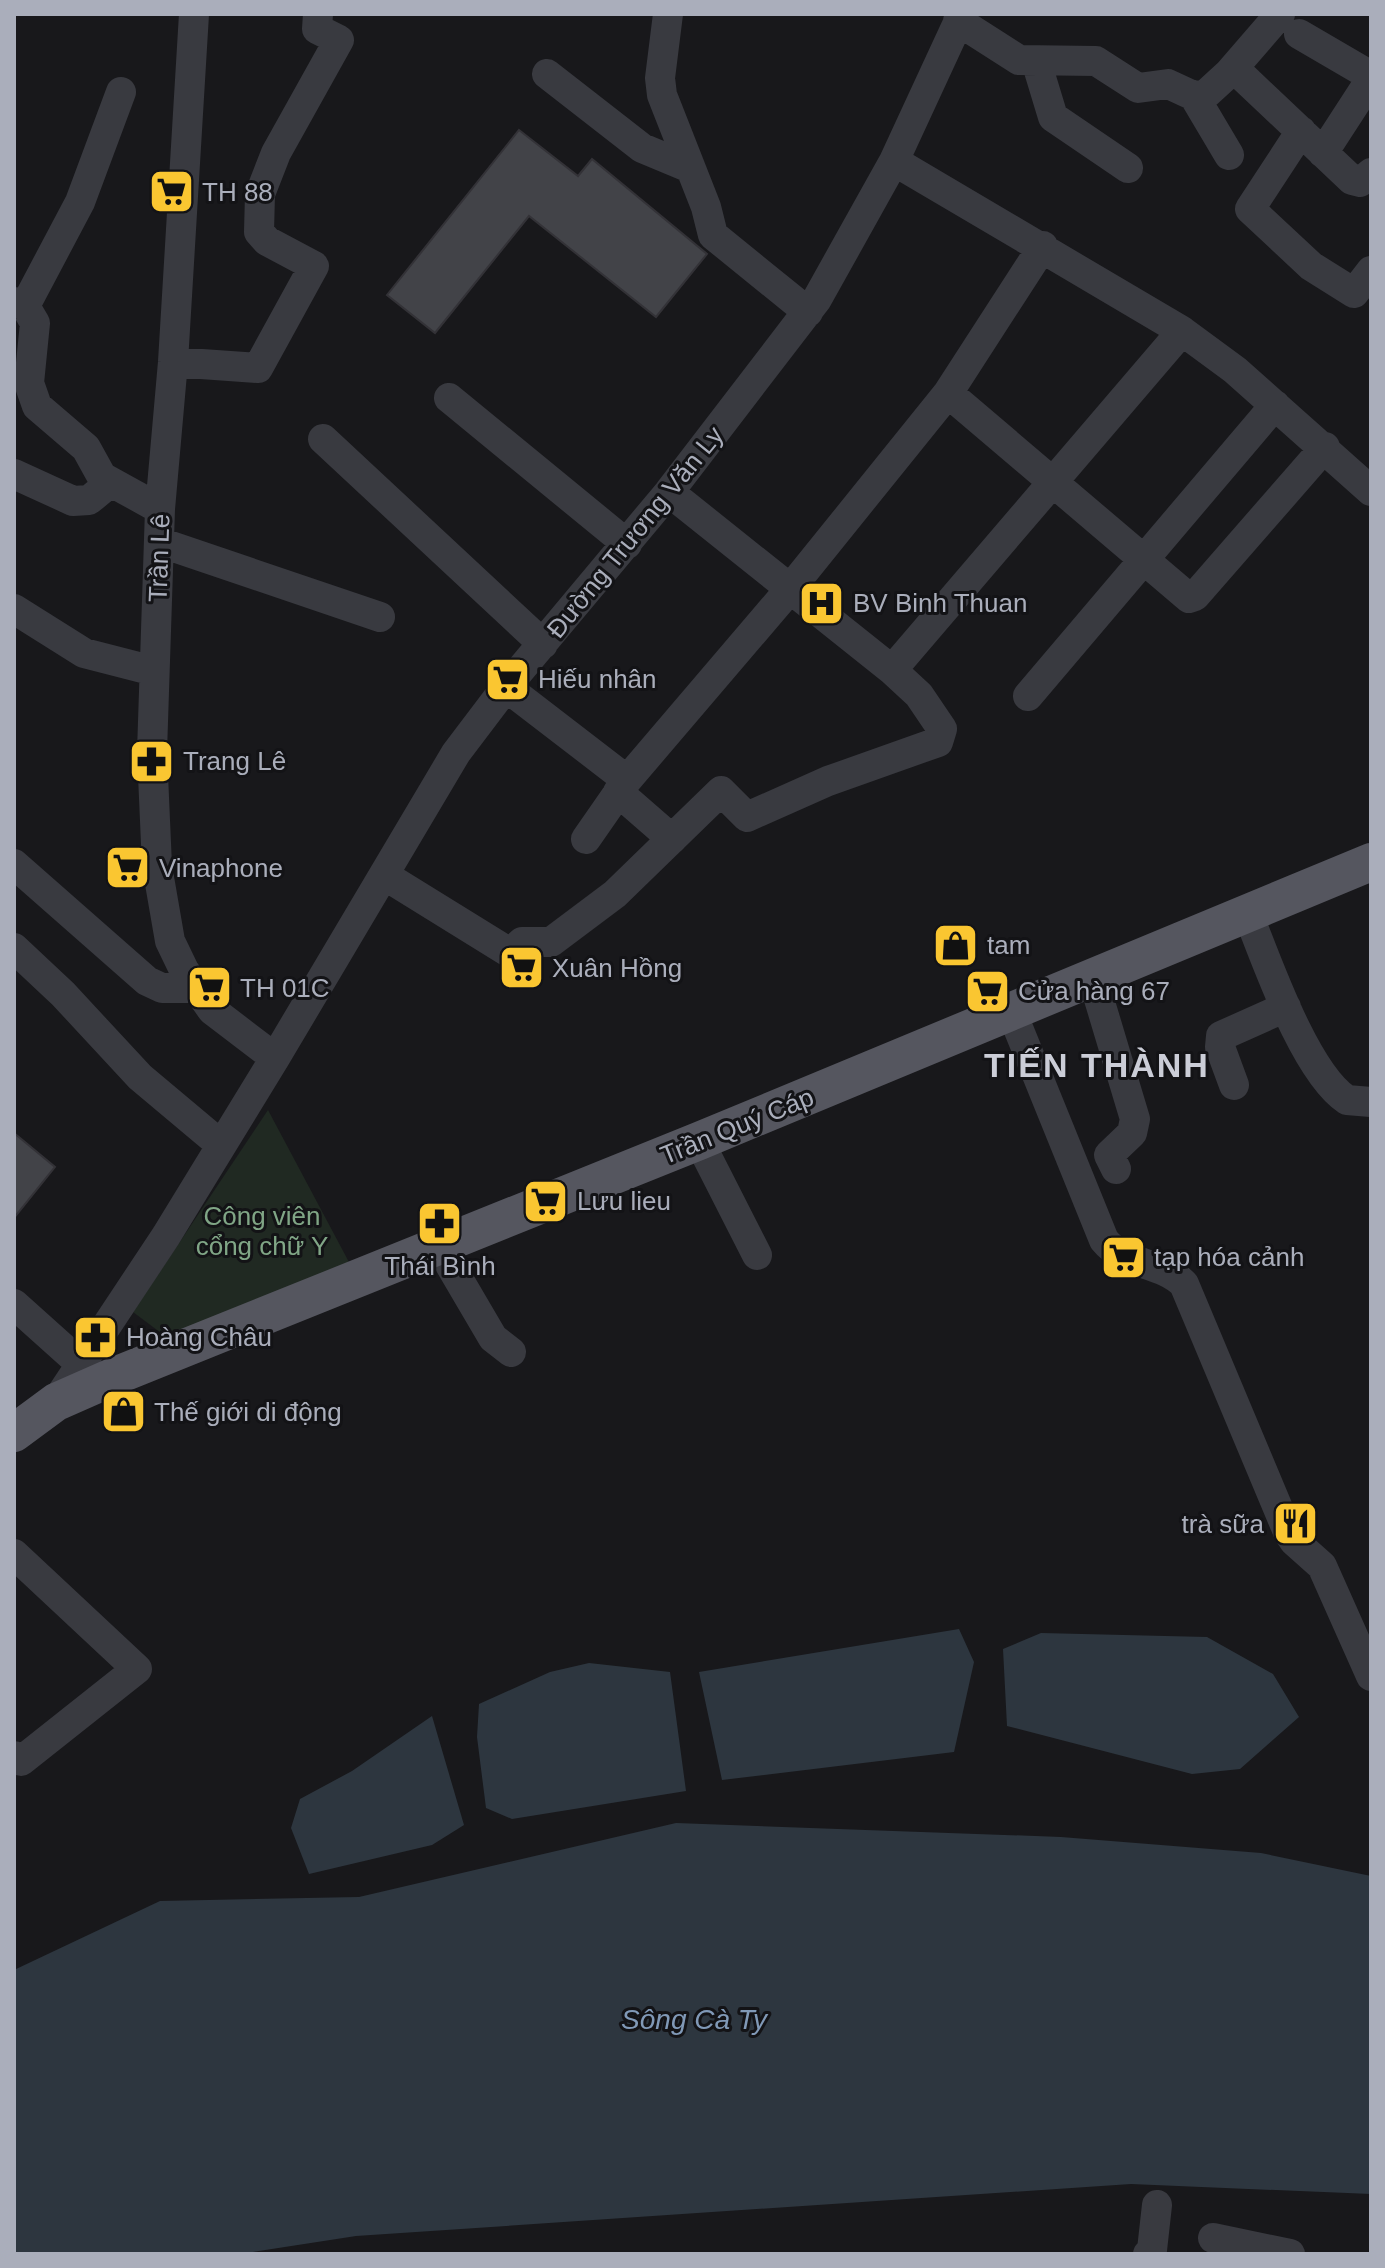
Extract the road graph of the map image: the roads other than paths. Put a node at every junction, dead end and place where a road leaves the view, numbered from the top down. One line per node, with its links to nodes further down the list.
1 (194, 14): 24 (street, Trần Lê)
2 (318, 14): 24 (street)
3 (668, 14): 16 (street)
4 (960, 17): 6 (street); 15 (street, Đường Trương Văn Ly)
5 (1290, 24): 7 (street); 9 (street)
6 (1036, 61): 11 (street); 17 (street)
7 (1229, 73): 11 (street); 12 (street)
8 (547, 74): 16 (street)
9 (1371, 77): 13 (street)
10 (121, 92): 21 (street)
11 (1194, 96): 14 (street)
12 (1301, 131): 13 (street); 20 (street)
13 (1323, 153): 18 (street)
14 (1229, 155)
15 (894, 161): 19 (street); 22 (street, Đường Trương Văn Ly)
16 (690, 168): 22 (street)
17 (1128, 168)
18 (1371, 173)
19 (1043, 246): 23 (street); 25 (street)
20 (1365, 292)
21 (19, 304): 31 (street)
22 (808, 312): 33 (street, Đường Trương Văn Ly)
23 (1182, 331): 27 (street); 32 (street)
24 (173, 362): 35 (street, Trần Lê)
25 (948, 393): 32 (street); 39 (street)
26 (449, 398): 37 (street)
27 (1275, 405): 29 (street); 38 (street)
28 (323, 439): 42 (street)
29 (1325, 447): 34 (street); 38 (street)
30 (14, 474): 31 (street)
31 (111, 482): 35 (street)
32 (1052, 485): 38 (street); 43 (street)
33 (669, 492): 37 (street, Đường Trương Văn Ly); 39 (street)
34 (1370, 493)
35 (160, 509): 36 (street, Trần Lê)
36 (159, 542): 41 (street); 44 (street, Trần Lê)
37 (627, 544): 42 (street, Đường Trương Văn Ly)
38 (1142, 560): 46 (street)
39 (790, 589): 43 (street); 47 (street)
40 (14, 609): 44 (street)
41 (380, 617)
42 (543, 644): 45 (street, Đường Trương Văn Ly)
43 (892, 670): 49 (street)
44 (154, 671): 56 (street, Trần Lê)
45 (506, 687): 47 (street); 52 (street, Đường Trương Văn Ly)
46 (1028, 696)
47 (623, 786): 48 (street); 49 (street)
48 (586, 839)
49 (672, 839): 52 (street)
50 (1371, 862): 53 (main road, Trần Quý Cáp)
51 (14, 864): 56 (street)
52 (384, 875): 59 (street, Đường Trương Văn Ly)
53 (1248, 914): 55 (main road, Trần Quý Cáp); 57 (street)
54 (14, 948): 63 (street)
55 (1093, 979): 58 (main road, Trần Quý Cáp); 64 (street)
56 (197, 988): 59 (street, Trần Lê)
57 (1286, 1007): 60 (street); 61 (street)
58 (1012, 1013): 62 (main road, Trần Quý Cáp); 73 (street)
59 (275, 1058): 63 (street, Đường Trương Văn Ly)
60 (1234, 1085)
61 (1371, 1102)
62 (699, 1141): 65 (main road, Trần Quý Cáp); 66 (street)
63 (221, 1145): 69 (street, Đường Trương Văn Ly)
64 (1116, 1169)
65 (439, 1246): 68 (street); 70 (main road, Trần Quý Cáp)
66 (757, 1255)
67 (14, 1304): 69 (street)
68 (511, 1352)
69 (82, 1365): 70 (street, Đường Trương Văn Ly)
70 (56, 1402): 71 (main road, Trần Quý Cáp)
71 (14, 1433)
72 (14, 1554): 74 (street)
73 (1371, 1676)
74 (14, 1756)
75 (1157, 2205): 77 (street)
76 (1213, 2238): 78 (street)
77 (1148, 2254)
78 (1290, 2254)

